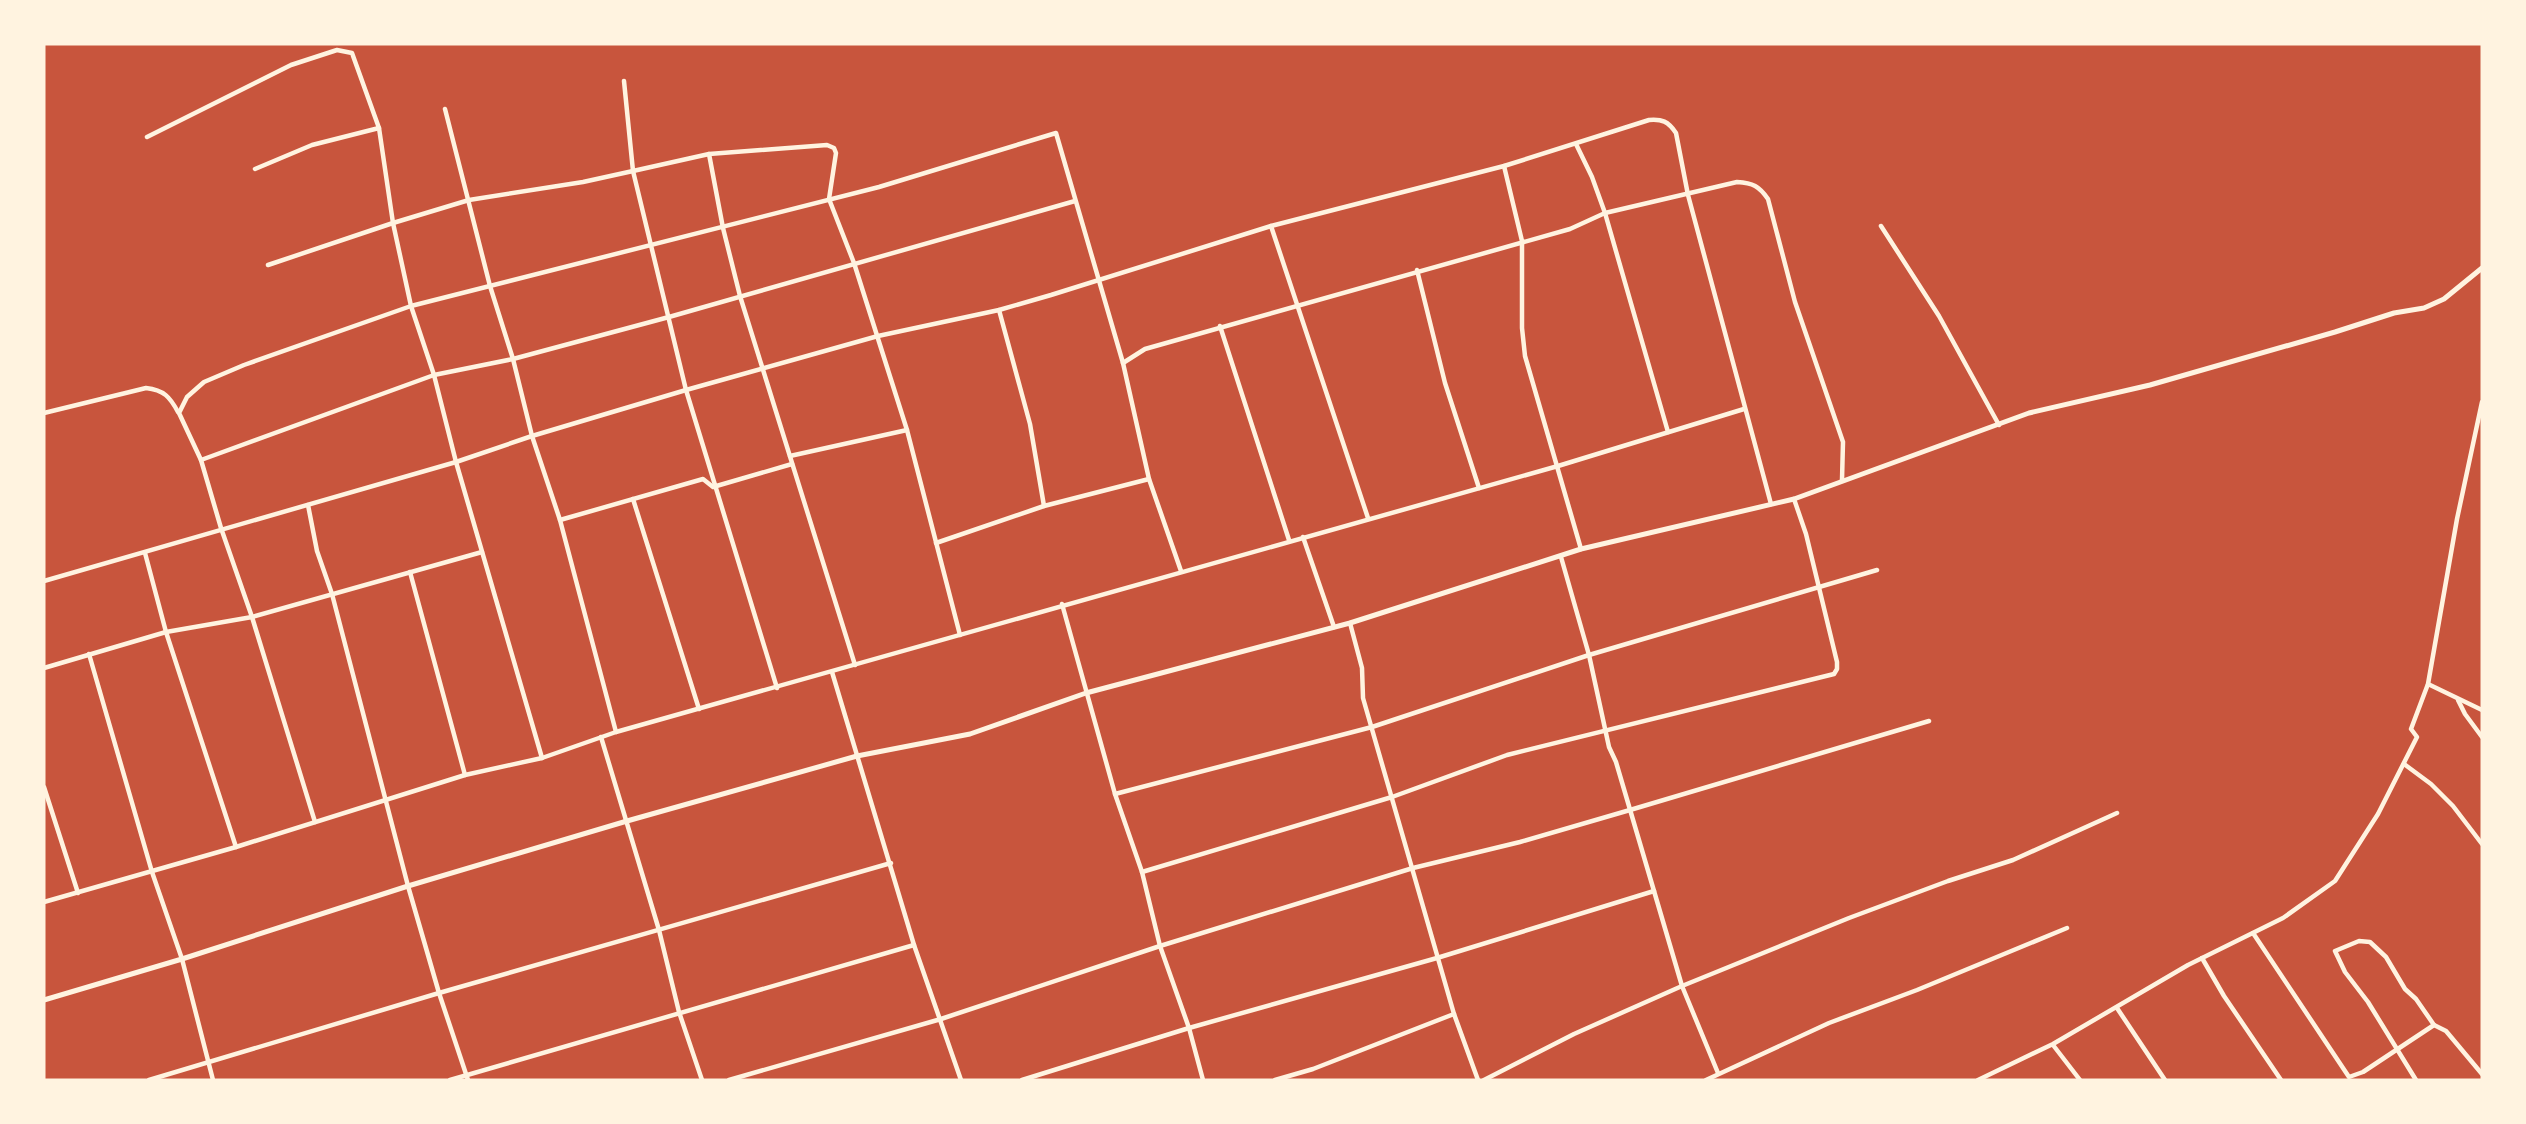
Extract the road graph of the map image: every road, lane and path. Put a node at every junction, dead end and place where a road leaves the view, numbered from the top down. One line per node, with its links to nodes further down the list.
1 (624, 81): 9 (street)
2 (445, 109): 12 (street)
3 (379, 128): 4 (street); 8 (street); 15 (street)
4 (148, 137)
5 (1576, 144): 7 (street); 10 (street); 14 (street)
6 (709, 154): 9 (street); 11 (street); 18 (street)
7 (1504, 166): 16 (street); 19 (street)
8 (255, 169)
9 (634, 171): 12 (street); 20 (street)
10 (1688, 195): 14 (street); 40 (street); 53 (street)
11 (829, 199): 13 (street); 18 (street); 21 (street)
12 (470, 200): 15 (street); 26 (street)
13 (1074, 201): 21 (street); 25 (street)
14 (1605, 213): 19 (street); 45 (street)
15 (393, 223): 22 (street); 29 (street)
16 (1271, 226): 25 (street); 28 (street)
17 (1881, 226): 43 (street)
18 (723, 228): 20 (street); 27 (street)
19 (1522, 241): 24 (street); 51 (street)
20 (651, 246): 26 (street); 31 (street)
21 (854, 263): 27 (street); 33 (street)
22 (268, 265)
23 (2482, 268): 43 (street)
24 (1417, 270): 28 (street); 55 (street)
25 (1100, 281): 30 (street); 35 (street)
26 (490, 286): 29 (street); 34 (street)
27 (740, 296): 31 (street); 36 (street)
28 (1298, 304): 32 (street); 61 (street)
29 (411, 306): 37 (street); 42 (street)
30 (999, 310): 33 (street); 60 (street)
31 (669, 317): 34 (street); 38 (street)
32 (1220, 326): 35 (street); 65 (street)
33 (878, 336): 36 (street); 44 (street)
34 (513, 359): 37 (street); 46 (street)
35 (1123, 363): 52 (street)
36 (762, 370): 38 (street); 47 (street)
37 (434, 375): 48 (street); 49 (street)
38 (685, 390): 46 (street); 54 (street)
39 (2482, 402): 88 (street)
40 (1744, 409): 45 (street); 58 (street)
41 (44, 413): 42 (street)
42 (178, 413): 48 (street)
43 (1998, 425): 53 (street)
44 (907, 430): 47 (street); 66 (street)
45 (1668, 432): 51 (street)
46 (532, 436): 49 (street); 62 (street)
47 (790, 456): 50 (street)
48 (201, 460): 63 (street)
49 (456, 462): 59 (street); 68 (street)
50 (792, 464): 54 (street); 85 (street)
51 (1558, 466): 55 (street); 67 (street)
52 (1149, 479): 60 (street); 72 (street)
53 (1842, 480): 57 (street)
54 (713, 487): 56 (street); 89 (street)
55 (1479, 488): 61 (street)
56 (633, 499): 62 (street); 92 (street)
57 (1794, 499): 58 (street); 75 (street)
58 (1771, 504): 67 (street)
59 (308, 505): 63 (street); 76 (street)
60 (1044, 506): 66 (street)
61 (1368, 518): 64 (street)
62 (560, 520): 97 (street)
63 (221, 528): 69 (street); 78 (street)
64 (1303, 537): 65 (street); 80 (street)
65 (1289, 540): 72 (street)
66 (936, 543): 82 (street)
67 (1581, 550): 70 (street)
68 (482, 552): 73 (street); 101 (street)
69 (145, 553): 74 (street); 81 (street)
70 (1561, 557): 79 (street); 84 (street)
71 (1877, 570): 75 (street)
72 (1181, 571): 77 (street)
73 (410, 572): 76 (street); 103 (street)
74 (44, 581)
75 (1819, 589): 84 (street); 96 (street)
76 (332, 594): 78 (street); 107 (street)
77 (1062, 604): 82 (street); 90 (street)
78 (252, 617): 81 (street); 111 (street)
79 (1350, 623): 80 (street); 95 (street)
80 (1334, 627): 90 (street)
81 (166, 632): 83 (street); 113 (street)
82 (960, 635): 85 (street)
83 (89, 654): 86 (street); 116 (street)
84 (1589, 655): 95 (street); 96 (street)
85 (855, 665): 87 (street)
86 (44, 668)
87 (832, 672): 89 (street); 100 (street)
88 (2428, 684): 91 (street); 102 (street)
89 (777, 688): 92 (street)
90 (1086, 693): 100 (street); 105 (street)
91 (2458, 699): 93 (street); 99 (street)
92 (699, 709): 97 (street)
93 (2482, 710)
94 (1929, 721): 108 (street)
95 (1372, 727): 105 (street); 106 (street)
96 (1607, 731): 106 (street); 108 (street)
97 (616, 732): 98 (street)
98 (601, 737): 101 (street); 110 (street)
99 (2482, 737)
100 (857, 756): 110 (street); 114 (street)
101 (542, 758): 103 (street)
102 (2404, 764): 112 (street); 124 (street)
103 (465, 775): 107 (street)
104 (44, 787): 120 (street)
105 (1115, 794): 117 (street)
106 (1392, 797): 115 (street); 117 (street)
107 (386, 799): 111 (street); 118 (street)
108 (1630, 810): 115 (street); 119 (street)
109 (2117, 813): 130 (street)
110 (626, 821): 118 (street); 123 (street)
111 (315, 822): 113 (street)
112 (2482, 844)
113 (236, 847): 116 (street)
114 (891, 863): 123 (street); 125 (street)
115 (1413, 868): 126 (street); 127 (street)
116 (152, 872): 120 (street); 129 (street)
117 (1142, 872): 126 (street)
118 (408, 886): 129 (street); 131 (street)
119 (1654, 891): 127 (street); 130 (street)
120 (78, 893): 121 (street)
121 (44, 902)
122 (2067, 928): 142 (street)
123 (659, 930): 131 (street); 134 (street)
124 (2253, 933): 128 (street); 145 (street)
125 (915, 945): 134 (street); 136 (street)
126 (1160, 946): 136 (street); 138 (street)
127 (1437, 958): 135 (street); 138 (street)
128 (2202, 958): 133 (street); 160 (street)
129 (182, 959): 132 (street); 141 (street)
130 (1682, 986): 142 (street); 155 (street)
131 (439, 993): 141 (street); 144 (street)
132 (44, 1000)
133 (2117, 1008): 139 (street); 159 (street)
134 (679, 1012): 144 (street); 149 (street)
135 (1454, 1014): 154 (street); 155 (street)
136 (941, 1019): 150 (street); 151 (street)
137 (2434, 1025): 140 (street); 140 (street); 143 (street)
138 (1189, 1028): 152 (street); 153 (street)
139 (2053, 1045): 157 (street); 158 (street)
140 (2397, 1049): 145 (street); 161 (street)
141 (209, 1063): 146 (street); 147 (street)
142 (1718, 1073): 156 (street)
143 (2482, 1074)
144 (467, 1078): 148 (street)
145 (2350, 1079)
146 (149, 1080)
147 (213, 1080)
148 (450, 1080)
149 (702, 1080)
150 (729, 1080)
151 (961, 1080)
152 (1022, 1080)
153 (1203, 1080)
154 (1275, 1080)
155 (1481, 1080)
156 (1708, 1080)
157 (1978, 1080)
158 (2080, 1080)
159 (2165, 1080)
160 (2281, 1080)
161 (2416, 1080)

